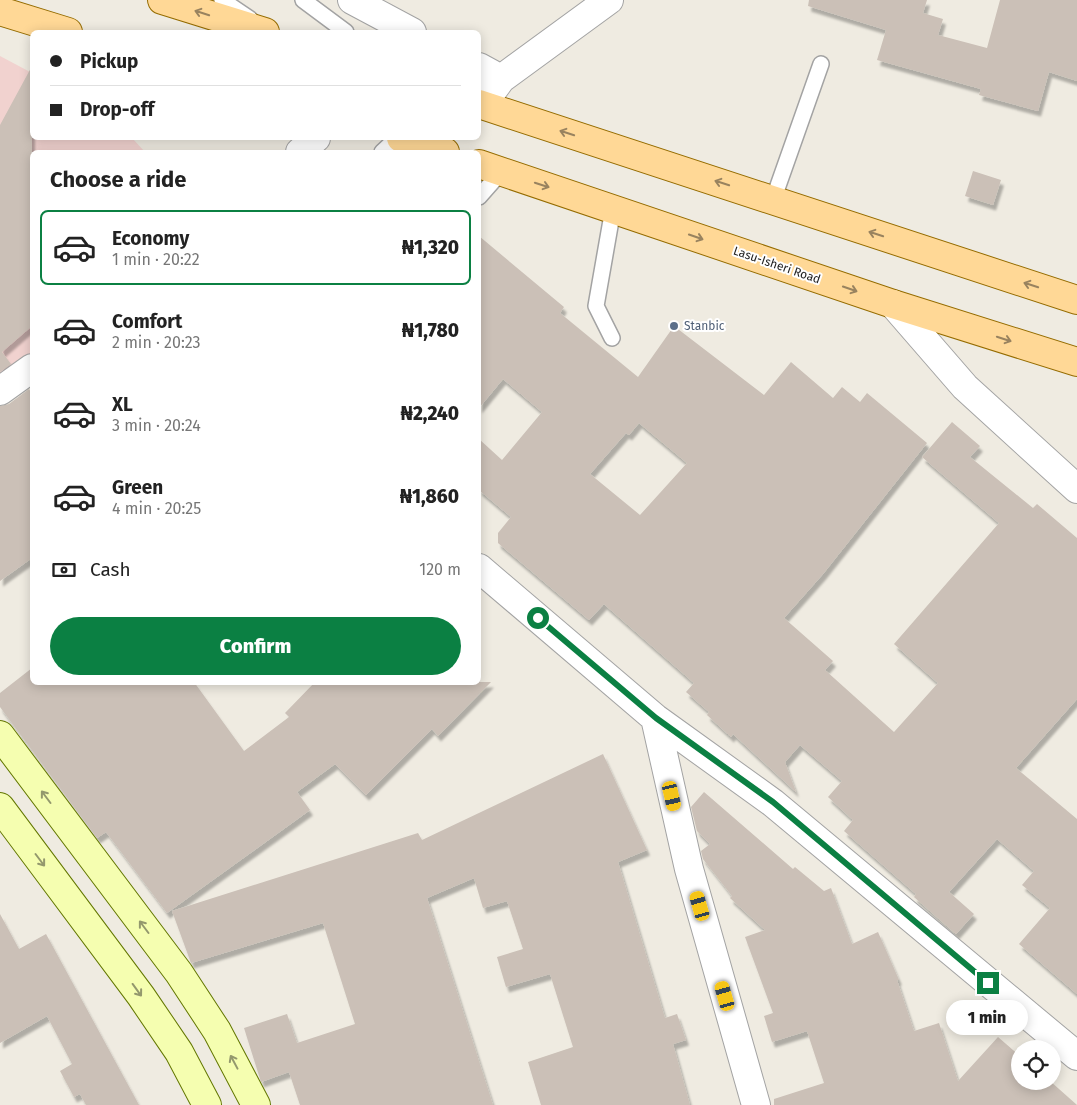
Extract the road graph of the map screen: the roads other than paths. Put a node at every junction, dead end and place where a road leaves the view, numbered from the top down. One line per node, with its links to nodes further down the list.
1 (162, 0): 8 (main road, one-way to 1)
2 (222, 0): 9 (lane)
3 (303, 0): 10 (lane)
4 (352, 0): 11 (street)
5 (609, 0): 13 (street)
6 (0, 11): 7 (main road)
7 (62, 30)
8 (259, 30)
9 (267, 30)
10 (343, 30)
11 (408, 30)
12 (821, 64): 24 (lane)
13 (490, 73): 14 (street)
14 (481, 102)
15 (481, 105): 24 (main road, one-way to 15)
16 (314, 140): 19 (street)
17 (395, 140): 20 (lane)
18 (407, 140): 21 (main road)
19 (302, 150)
20 (384, 150)
21 (438, 150)
22 (490, 168): 23 (lane); 25 (main road, Lasu-Isheri Road, one-way to 25)
23 (481, 192)
24 (774, 200): 26 (main road, one-way to 24)
25 (613, 209): 27 (main road, Lasu-Isheri Road, one-way to 27); 28 (lane)
26 (1077, 300)
27 (893, 304): 29 (main road, Lasu-Isheri Road, one-way to 29); 32 (street)
28 (612, 338)
29 (1077, 362)
30 (30, 369): 31 (street)
31 (0, 391)
32 (1077, 489)
33 (481, 570): 34 (street)
34 (656, 718): 37 (street); 40 (street)
35 (0, 735): 39 (main road, one-way to 35)
36 (0, 807): 38 (main road, one-way to 38)
37 (1077, 1056)
38 (207, 1105)
39 (256, 1105)
40 (756, 1105)

